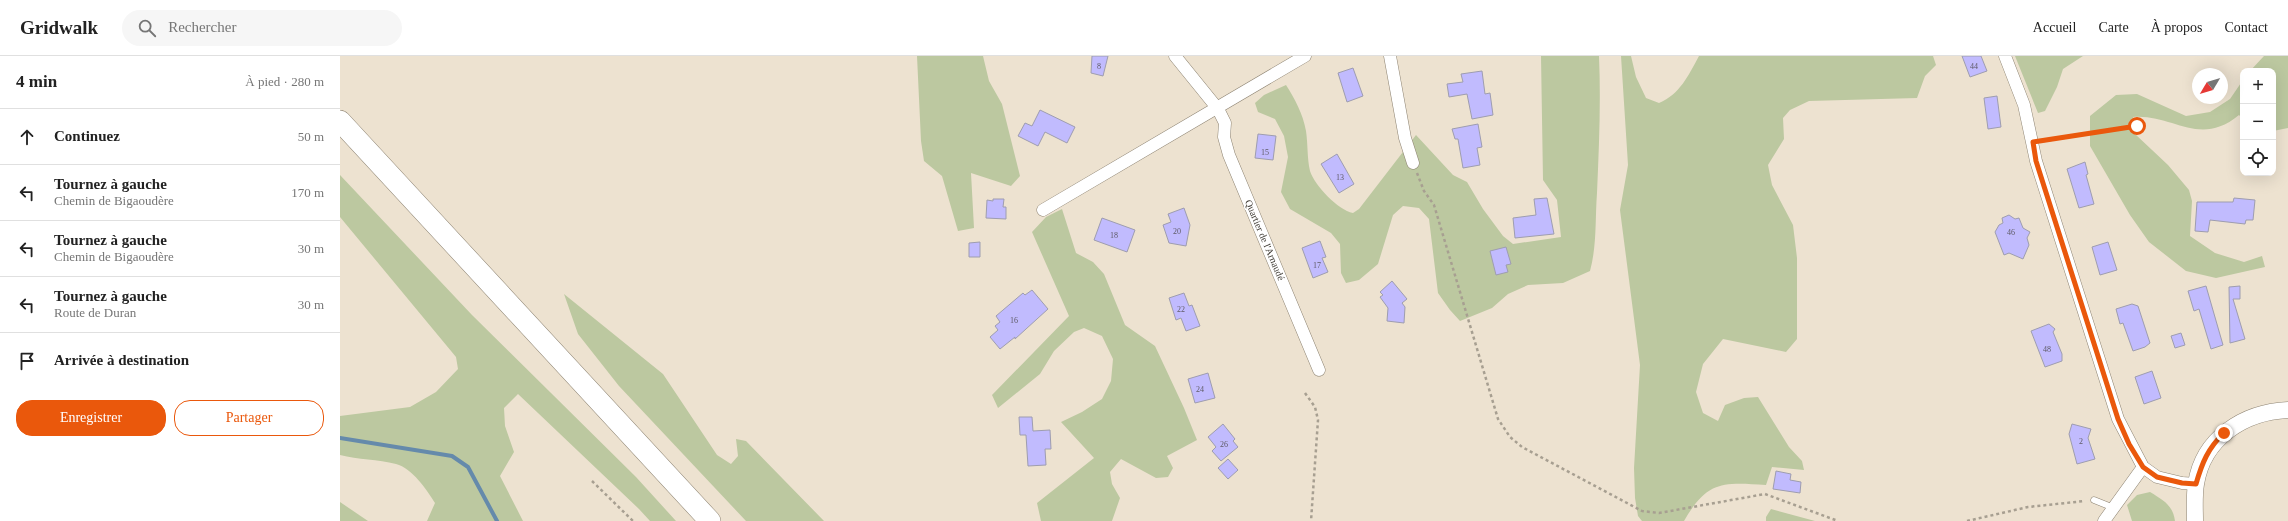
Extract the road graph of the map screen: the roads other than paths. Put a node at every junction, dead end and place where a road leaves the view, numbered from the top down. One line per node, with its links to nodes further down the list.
1 (1175, 56): 5 (street, Quartier de l'Arnaudé)
2 (1305, 56): 5 (street)
3 (1390, 56): 7 (street)
4 (2005, 56): 11 (street)
5 (1218, 109): 8 (street); 9 (street, Quartier de l'Arnaudé)
6 (340, 121): 15 (highway)
7 (1413, 163)
8 (1043, 210)
9 (1319, 370)
10 (2288, 410): 12 (street)
11 (2143, 467): 12 (street); 14 (street)
12 (2196, 484): 17 (street)
13 (2094, 500): 14 (lane)
14 (2114, 508): 16 (street)
15 (710, 521)
16 (2104, 521)
17 (2195, 521)

